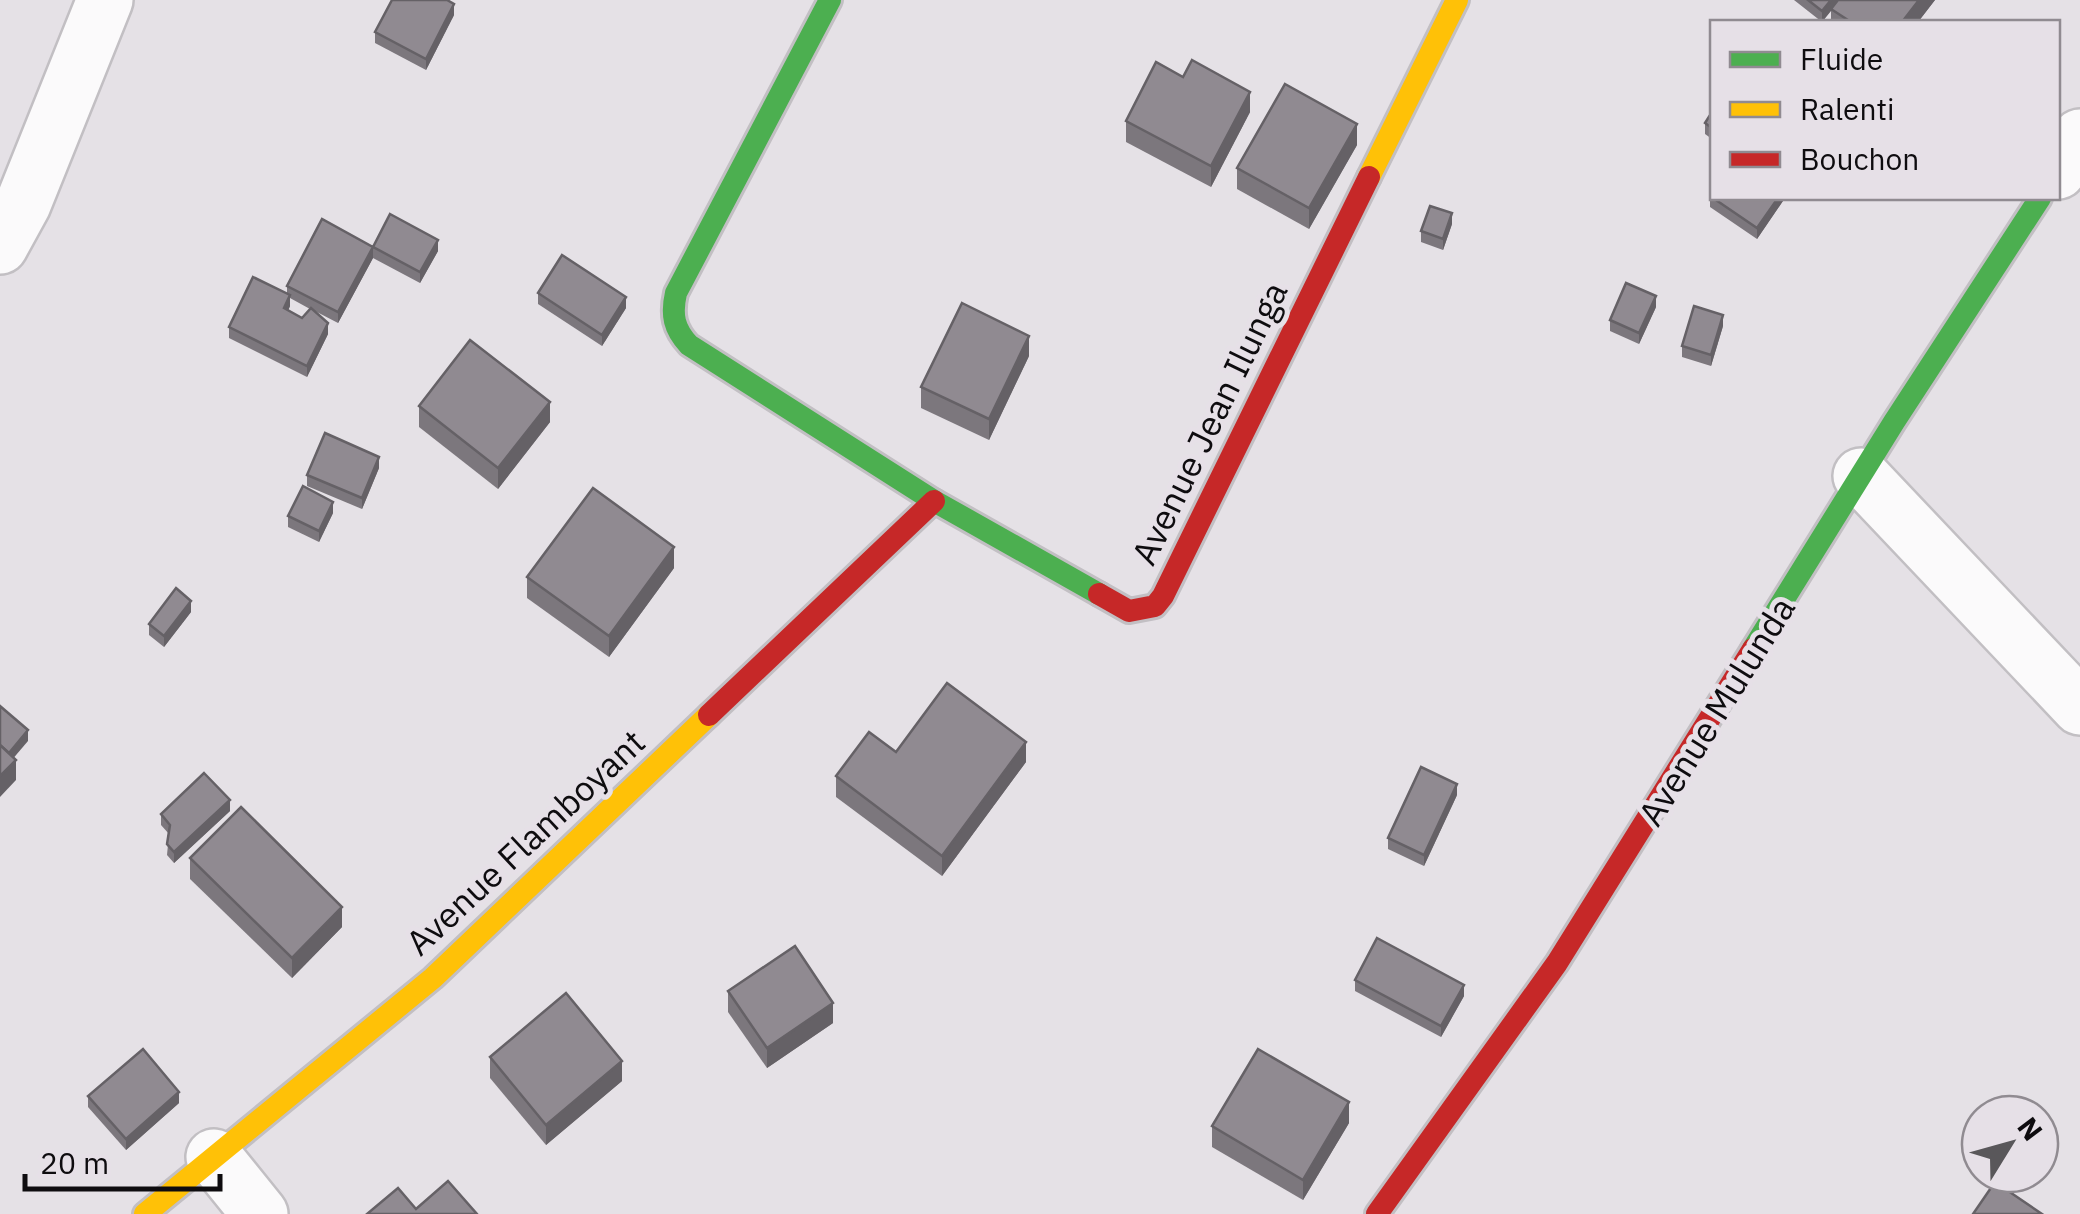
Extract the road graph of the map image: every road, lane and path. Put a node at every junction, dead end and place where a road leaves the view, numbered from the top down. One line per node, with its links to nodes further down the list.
1 (105, 0): 7 (street)
2 (830, 0): 9 (street, Avenue Jean Ilunga)
3 (1458, 0): 9 (street, Avenue Jean Ilunga)
4 (2080, 137): 5 (street)
5 (2060, 168)
6 (2039, 200): 8 (street, Avenue Mulunda)
7 (0, 246)
8 (1862, 476): 10 (street); 14 (street, Avenue Mulunda)
9 (934, 501): 11 (street, Avenue Flamboyant)
10 (2080, 707)
11 (214, 1157): 12 (street, Avenue Flamboyant); 13 (street)
12 (145, 1214)
13 (260, 1214)
14 (1377, 1214)

